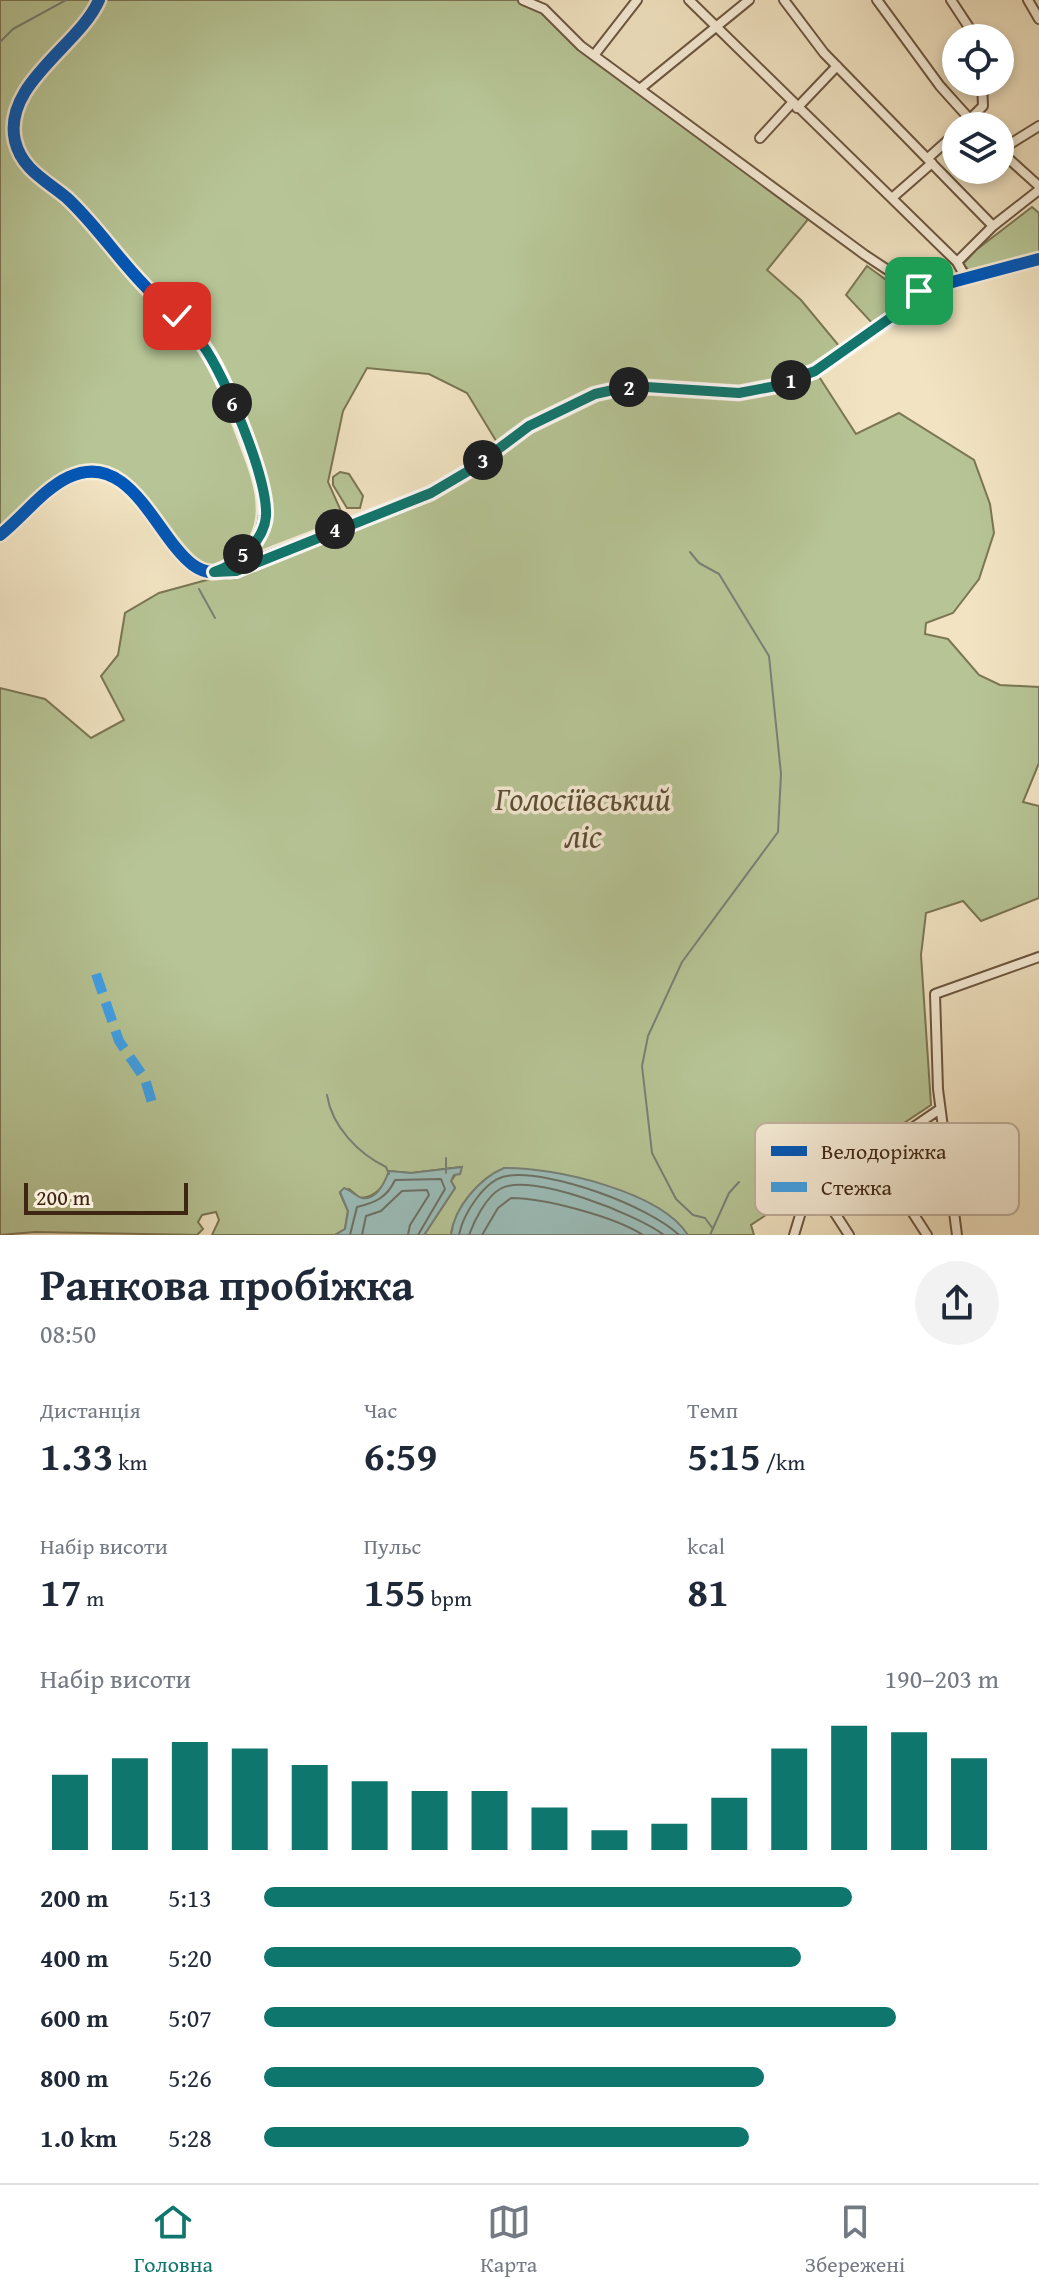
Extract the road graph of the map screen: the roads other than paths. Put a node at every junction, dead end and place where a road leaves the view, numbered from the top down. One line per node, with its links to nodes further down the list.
1 (99, 0): 34 (street)
2 (523, 0): 11 (street)
3 (537, 0): 11 (street)
4 (637, 0): 15 (street)
5 (689, 0): 14 (street)
6 (749, 0): 14 (street)
7 (784, 0): 16 (street)
8 (877, 0): 19 (street)
9 (951, 0): 13 (street)
10 (1028, 0): 12 (street)
11 (544, 9): 15 (street)
12 (1039, 19)
13 (967, 24)
14 (716, 26): 17 (street); 18 (street)
15 (595, 54): 17 (street)
16 (837, 66): 18 (street); 24 (street)
17 (641, 88): 32 (street)
18 (794, 106): 21 (street); 27 (street)
19 (961, 112)
20 (1039, 126): 22 (street)
21 (760, 138)
22 (1014, 142)
23 (942, 148): 24 (street)
24 (930, 161): 27 (street); 28 (street)
25 (1014, 164): 26 (street)
26 (1039, 188): 28 (street)
27 (892, 198): 30 (street)
28 (993, 226): 30 (street)
29 (1039, 259): 31 (street)
30 (957, 262): 31 (street)
31 (966, 278): 32 (street)
32 (924, 294): 34 (street)
33 (0, 535): 34 (street)
34 (214, 572)
35 (1039, 957): 36 (street)
36 (940, 1109): 37 (street); 38 (street)
37 (920, 1123)
38 (942, 1123)
39 (800, 1215): 43 (street)
40 (836, 1215): 44 (street)
41 (914, 1215): 45 (street)
42 (954, 1215): 46 (street)
43 (794, 1235)
44 (849, 1235)
45 (927, 1235)
46 (957, 1235)

